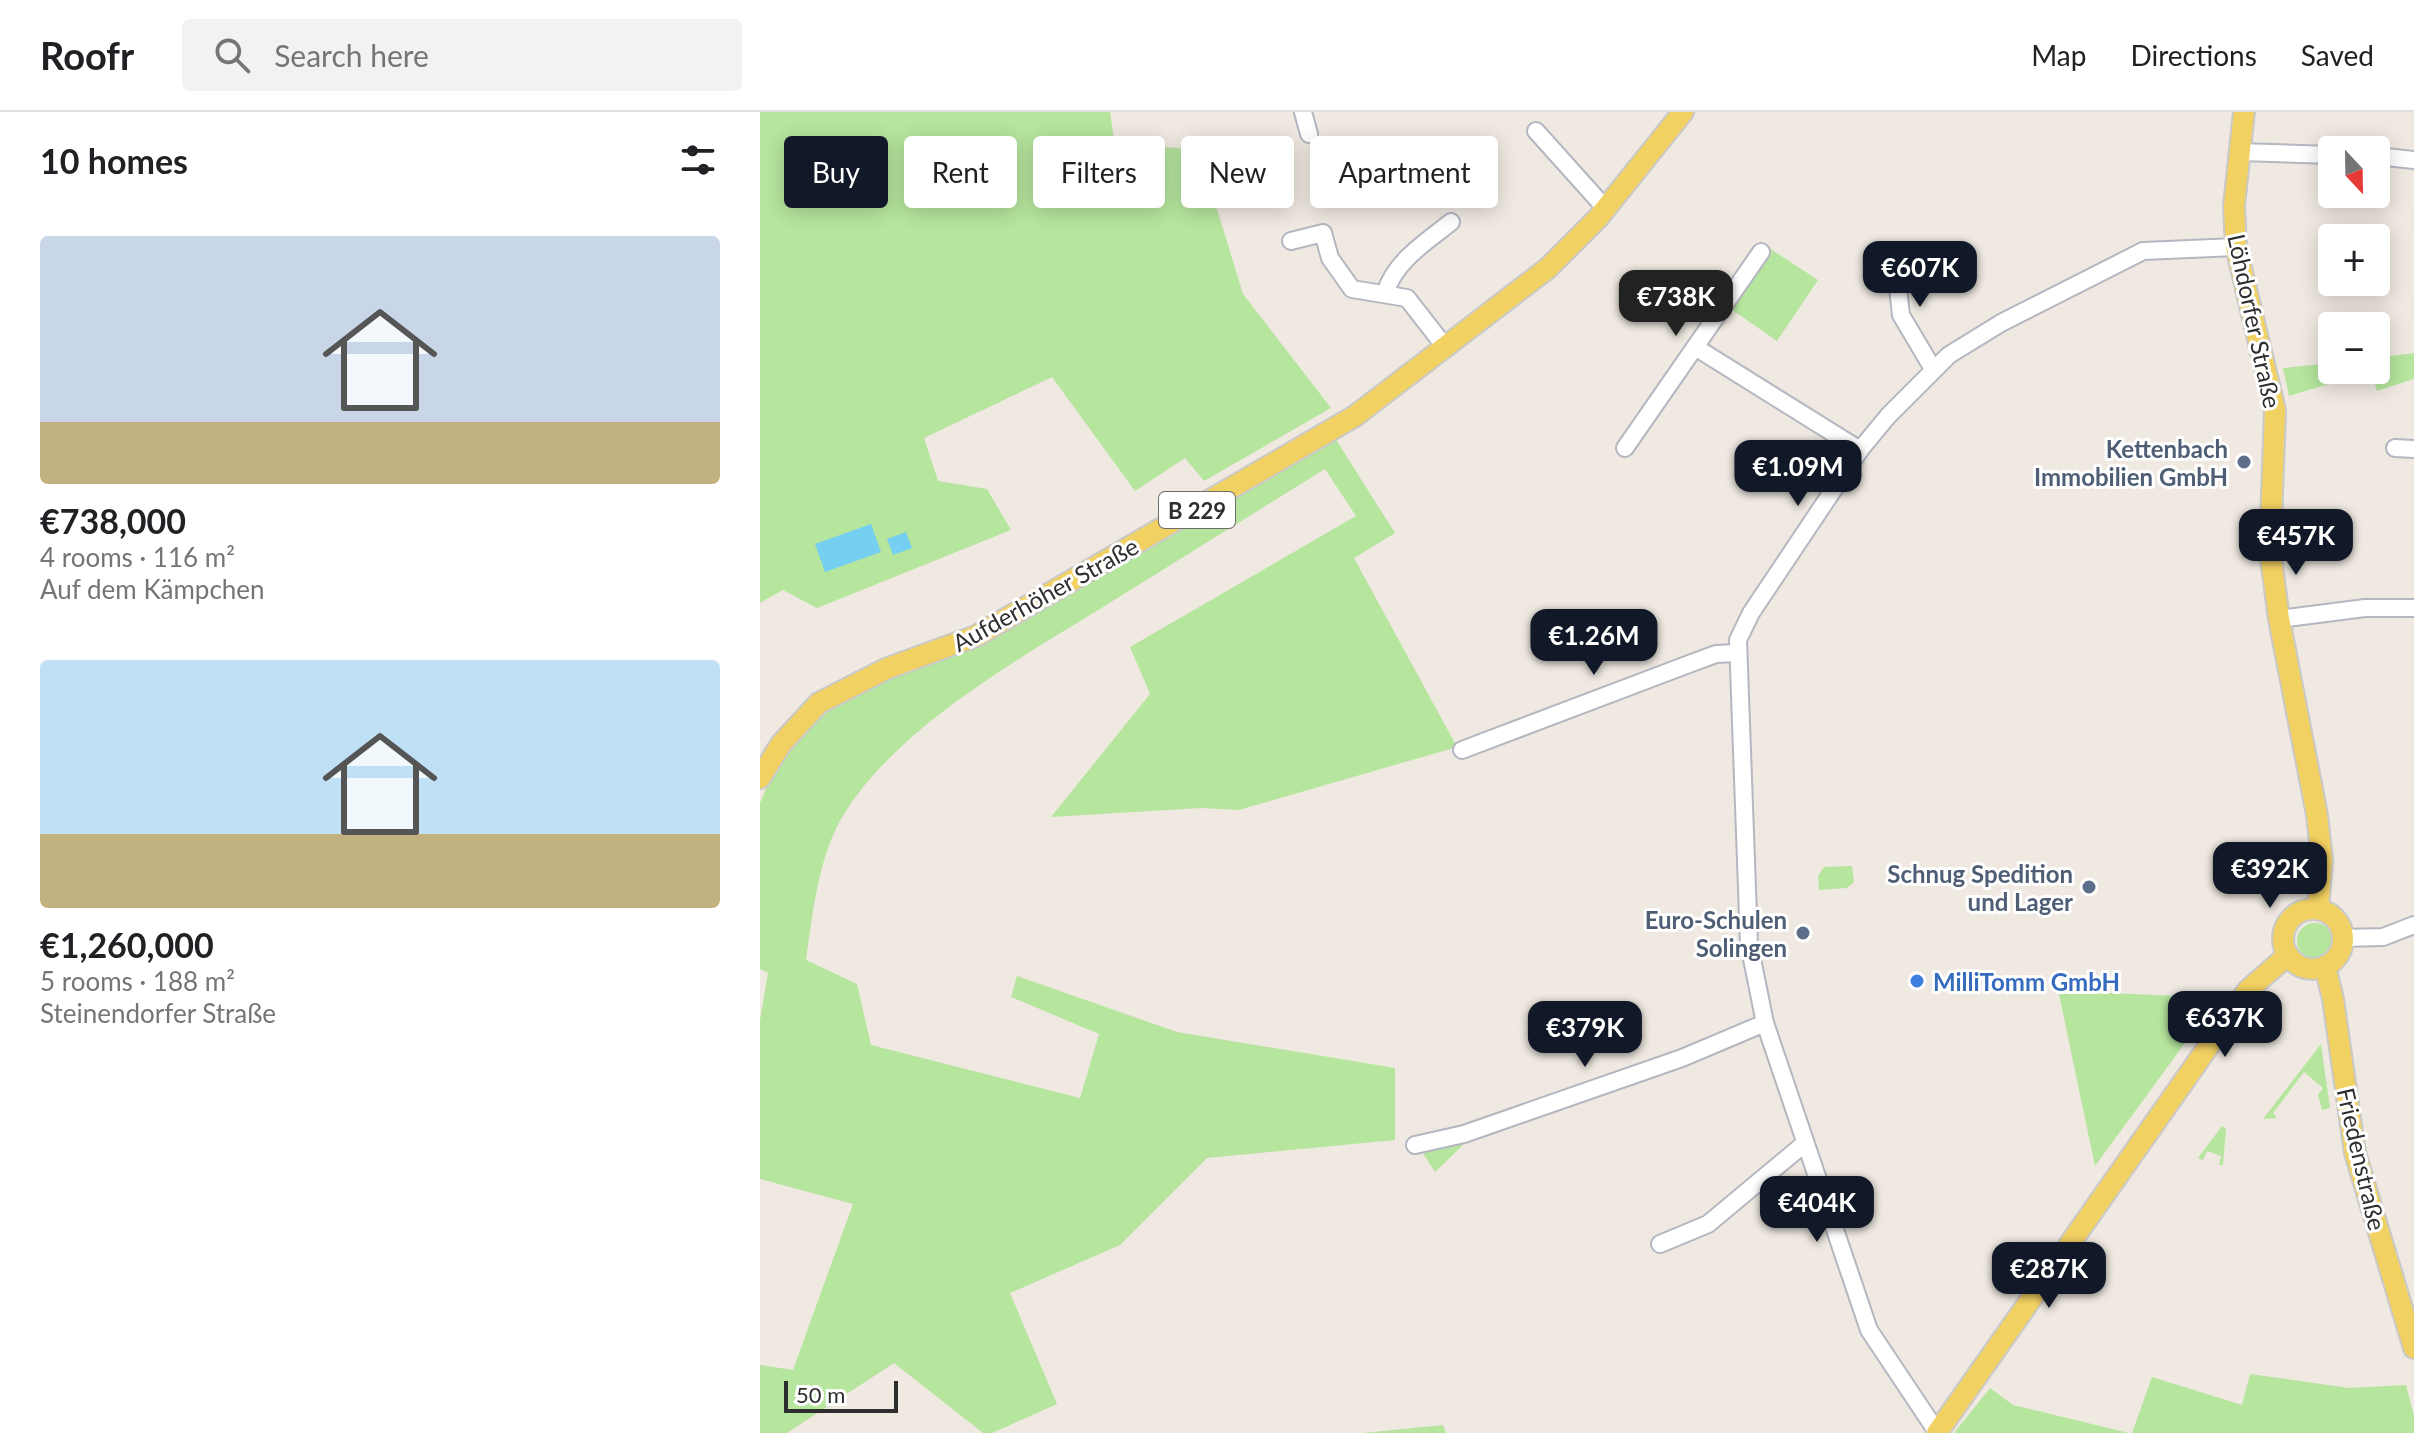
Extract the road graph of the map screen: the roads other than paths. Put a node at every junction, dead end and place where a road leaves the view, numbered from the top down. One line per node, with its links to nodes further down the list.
1 (1303, 112): 5 (street)
2 (2244, 112): 6 (main road, Löhdorfer Straße)
3 (1680, 113): 10 (main road, Aufderhöher Straße / B 229)
4 (1536, 131): 10 (street)
5 (1309, 134)
6 (2240, 152): 7 (street); 13 (main road, Löhdorfer Straße)
7 (2318, 155)
8 (2390, 157): 9 (street)
9 (2414, 160)
10 (1606, 209): 18 (main road, Aufderhöher Straße / B 229)
11 (1451, 222): 16 (street)
12 (1291, 241): 16 (street)
13 (2236, 247): 19 (street); 25 (main road, Löhdorfer Straße)
14 (1761, 252): 17 (street)
15 (1894, 253): 19 (street)
16 (1385, 293): 18 (street)
17 (1695, 347): 20 (street); 23 (street)
18 (1446, 348): 28 (main road, Aufderhöher Straße / B 229)
19 (1933, 369): 23 (street)
20 (1625, 448)
21 (2395, 448): 22 (street)
22 (2414, 449)
23 (1860, 450): 26 (street)
24 (2414, 608): 25 (street)
25 (2279, 619): 29 (main road, Löhdorfer Straße)
26 (1736, 653): 27 (street); 34 (street)
27 (1462, 750)
28 (760, 778)
29 (2318, 909): 31 (main road); 32 (main road)
30 (2414, 925): 31 (street)
31 (2343, 938): 33 (main road)
32 (2288, 955): 33 (main road); 39 (main road)
33 (2325, 966): 38 (main road, Friedenstraße)
34 (1765, 1023): 35 (street); 36 (street)
35 (1804, 1144): 37 (street); 39 (street)
36 (1415, 1145)
37 (1660, 1244)
38 (2414, 1348)
39 (1937, 1432)

